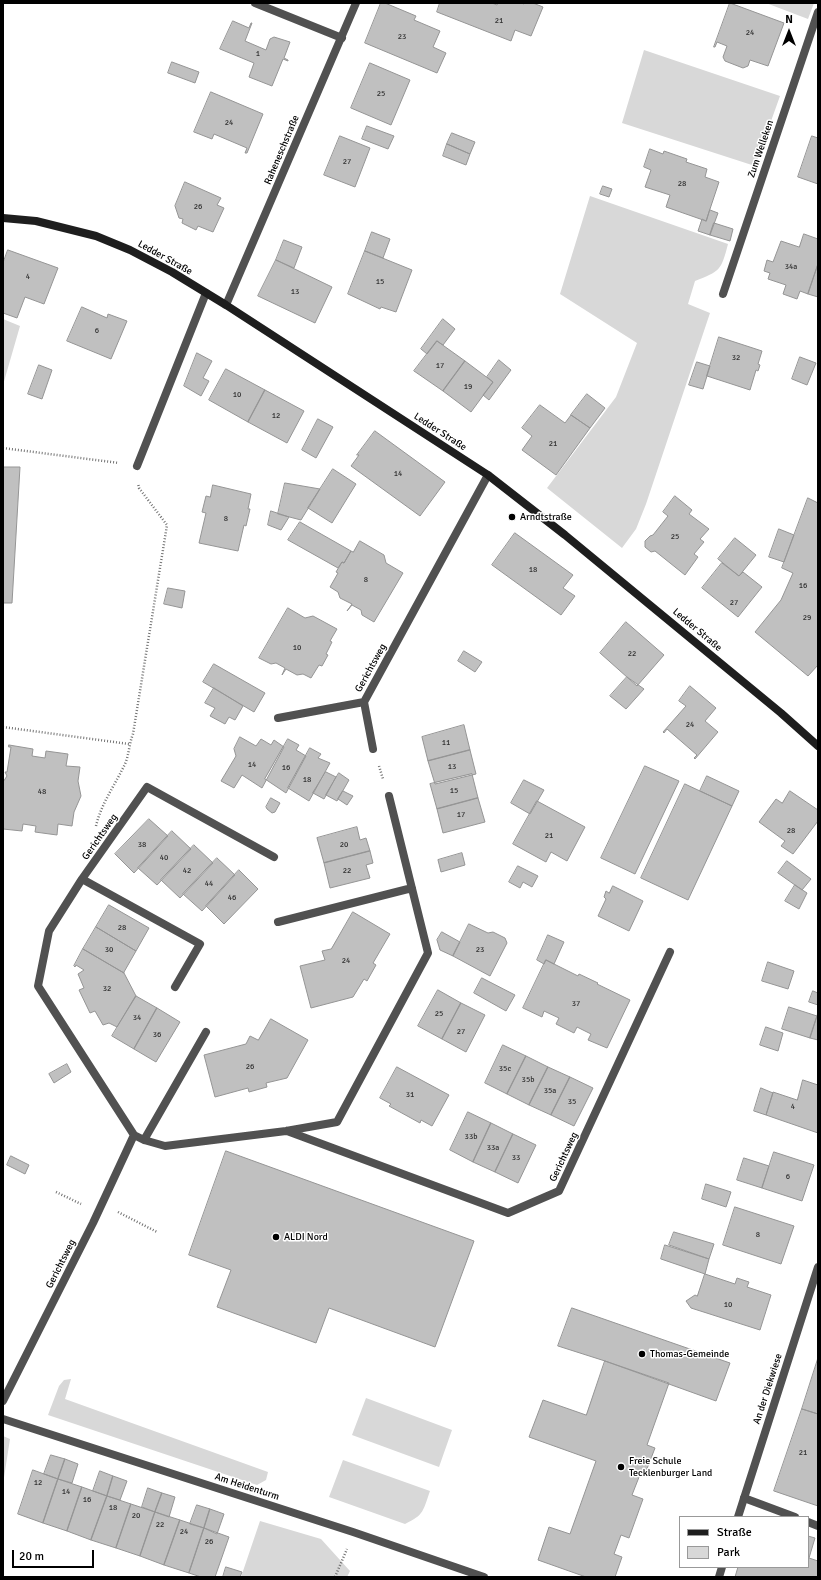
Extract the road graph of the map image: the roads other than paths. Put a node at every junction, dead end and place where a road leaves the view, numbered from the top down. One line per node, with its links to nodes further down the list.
1 (255, 3): 4 (street)
2 (356, 3): 4 (street, Raheneschstraße)
3 (818, 12): 7 (street, Zum Welleken)
4 (342, 38): 8 (street, Raheneschstraße)
5 (5, 217): 6 (main road, Ledder Straße)
6 (206, 293): 8 (main road, Ledder Straße); 9 (street)
7 (723, 294)
8 (226, 306): 10 (main road, Ledder Straße)
9 (137, 466)
10 (488, 475): 11 (street, Gerichtsweg); 13 (main road, Ledder Straße)
11 (364, 702): 12 (street); 14 (street, Gerichtsweg)
12 (278, 718)
13 (818, 745)
14 (374, 749)
15 (389, 796): 18 (street, Gerichtsweg)
16 (274, 857): 17 (street, Gerichtsweg)
17 (82, 879): 21 (street); 24 (street, Gerichtsweg)
18 (412, 888): 19 (street); 23 (street, Gerichtsweg)
19 (278, 922)
20 (670, 952): 23 (street, Gerichtsweg)
21 (175, 987)
22 (206, 1032): 25 (street)
23 (286, 1131): 25 (street, Gerichtsweg)
24 (134, 1135): 25 (street, Gerichtsweg); 28 (street, Gerichtsweg)
25 (144, 1140)
26 (818, 1267): 27 (street, An der Diekwiese)
27 (815, 1288): 30 (street, An der Diekwiese)
28 (3, 1401)
29 (3, 1419): 33 (street, Am Heidenturm)
30 (744, 1498): 31 (street, An der Diekwiese); 32 (street)
31 (738, 1516)
32 (792, 1516)
33 (484, 1577)

